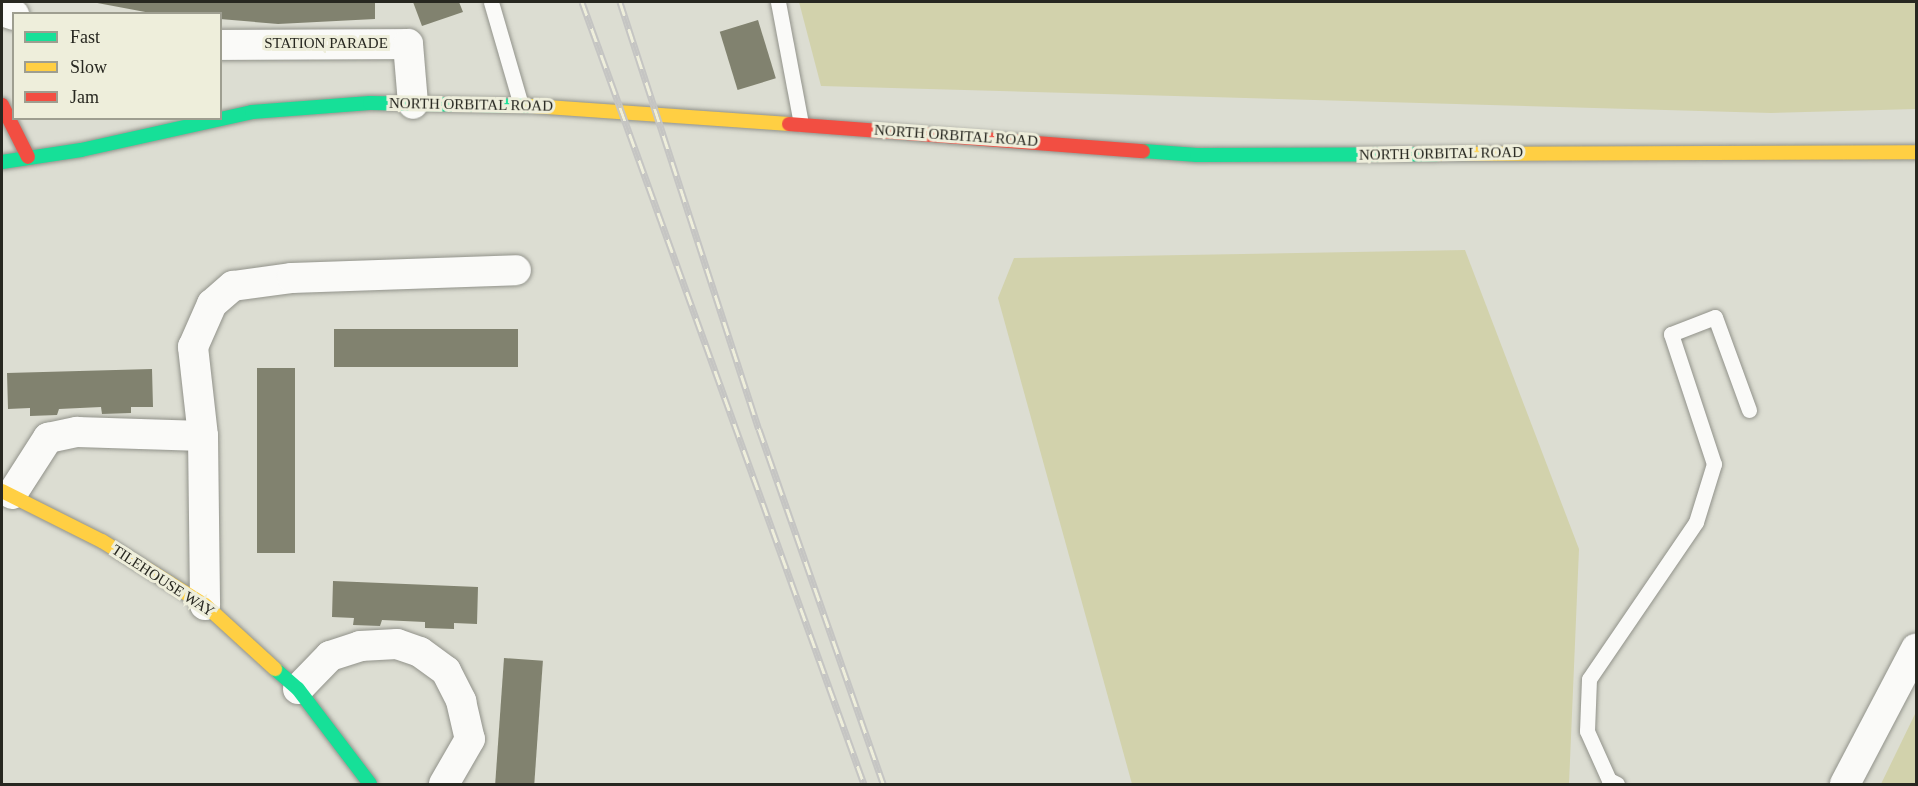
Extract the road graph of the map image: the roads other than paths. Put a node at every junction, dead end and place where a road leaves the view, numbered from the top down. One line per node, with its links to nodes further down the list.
1 (491, 2): 6 (lane)
2 (778, 2): 9 (lane)
3 (222, 45): 4 (street, STATION PARADE)
4 (413, 104): 6 (main road, NORTH ORBITAL ROAD); 7 (main road, NORTH ORBITAL ROAD)
5 (2, 105): 11 (main road)
6 (521, 105): 9 (main road, NORTH ORBITAL ROAD)
7 (222, 119)
8 (216, 120): 11 (main road, NORTH ORBITAL ROAD)
9 (801, 124): 10 (main road, NORTH ORBITAL ROAD)
10 (1917, 152)
11 (28, 157): 12 (main road, NORTH ORBITAL ROAD)
12 (2, 162)
13 (516, 270): 15 (street)
14 (1749, 410): 22 (lane)
15 (202, 436): 16 (street); 17 (street)
16 (7, 493): 17 (main road, TILEHOUSE WAY)
17 (206, 605): 19 (main road, TILEHOUSE WAY)
18 (1917, 649): 23 (street)
19 (297, 689): 20 (main road, TILEHOUSE WAY); 21 (street)
20 (370, 784)
21 (444, 784)
22 (1617, 784)
23 (1845, 784)

